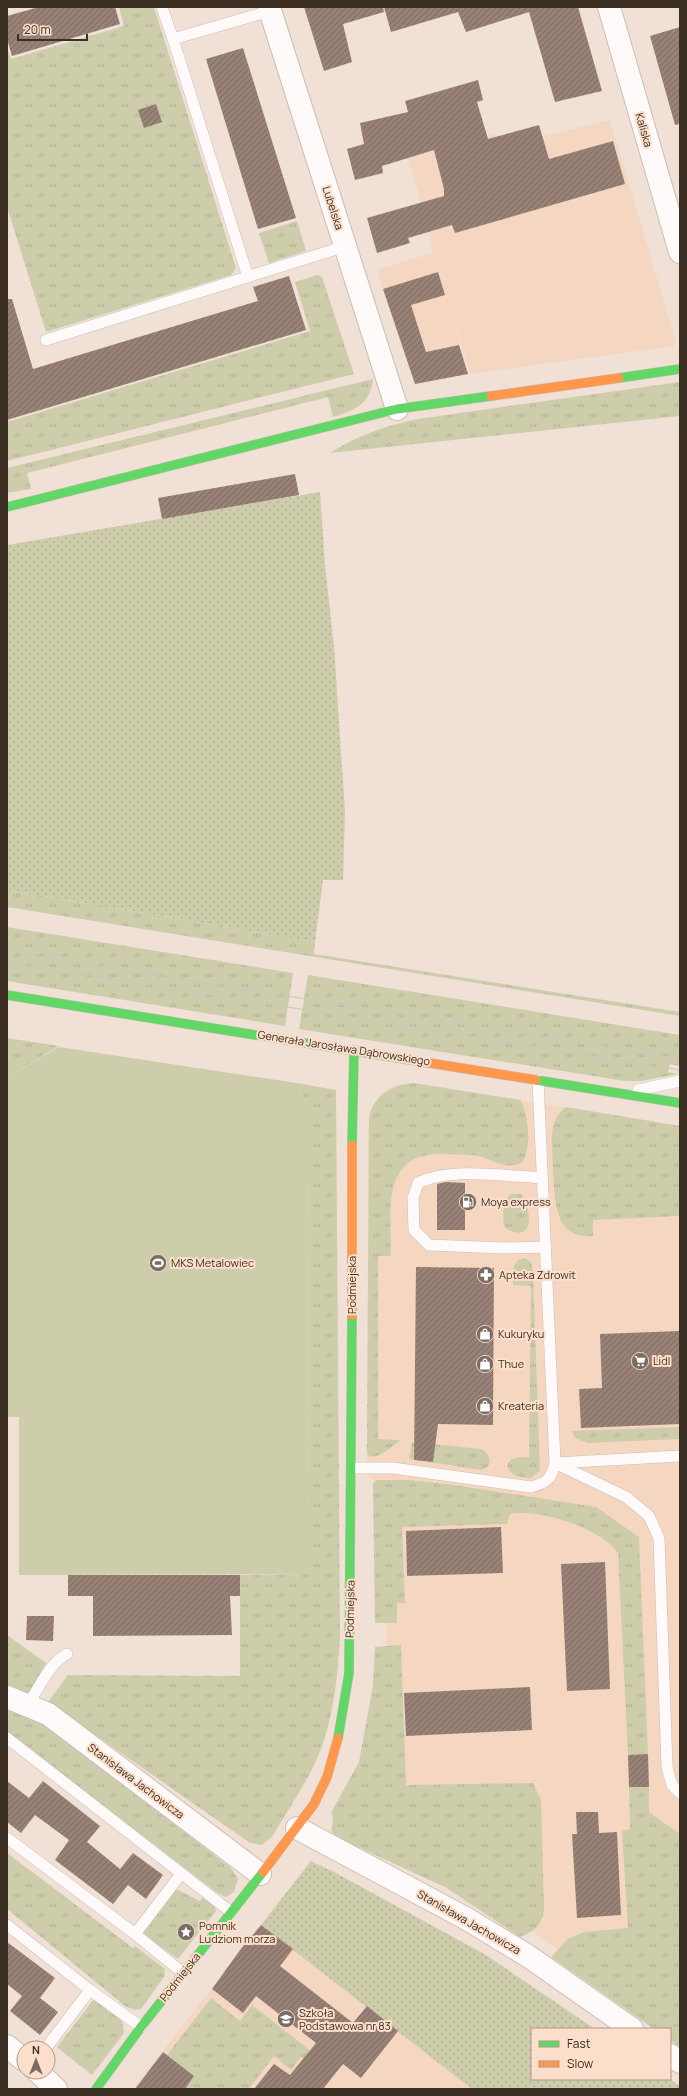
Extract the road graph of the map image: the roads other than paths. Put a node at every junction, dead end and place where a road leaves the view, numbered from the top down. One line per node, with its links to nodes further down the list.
1 (162, 7): 4 (lane)
2 (609, 7): 6 (street, Kaliska)
3 (270, 9): 4 (lane); 5 (street, Lubelska)
4 (173, 39): 7 (lane)
5 (346, 246): 7 (lane); 10 (street, Lubelska)
6 (680, 252)
7 (248, 277): 8 (lane)
8 (46, 340)
9 (680, 369): 10 (street)
10 (398, 409): 11 (street)
11 (7, 507)
12 (7, 995): 13 (street, Generała Jarosława Dąbrowskiego)
13 (354, 1050): 14 (street, Generała Jarosława Dąbrowskiego); 22 (street, Podmiejska)
14 (538, 1080): 16 (street, Generała Jarosława Dąbrowskiego); 18 (lane)
15 (680, 1081): 16 (lane)
16 (623, 1093): 17 (street, Generała Jarosława Dąbrowskiego)
17 (680, 1103)
18 (542, 1178): 19 (lane); 19 (lane)
19 (546, 1246): 21 (lane)
20 (680, 1456): 21 (lane)
21 (555, 1463): 22 (lane); 27 (lane)
22 (352, 1468): 28 (street, Podmiejska)
23 (67, 1654): 25 (lane)
24 (7, 1697): 25 (street, Stanisława Jachowicza)
25 (28, 1706): 31 (street, Stanisława Jachowicza)
26 (7, 1738): 30 (lane)
27 (680, 1793)
28 (297, 1828): 31 (street, Podmiejska); 38 (street, Stanisława Jachowicza)
29 (7, 1838): 34 (lane)
30 (181, 1874): 32 (lane); 34 (lane)
31 (260, 1874): 32 (street, Podmiejska)
32 (231, 1912): 35 (street, Podmiejska)
33 (7, 1925): 36 (lane)
34 (135, 1934): 35 (lane)
35 (183, 1973): 37 (street, Podmiejska)
36 (90, 1990): 37 (lane); 39 (lane)
37 (140, 2027): 46 (street, Podmiejska)
38 (631, 2028)
39 (52, 2040)
40 (7, 2046): 41 (street)
41 (16, 2053)
42 (671, 2056): 43 (street)
43 (680, 2062)
44 (46, 2080): 45 (street)
45 (56, 2089)
46 (96, 2089)

